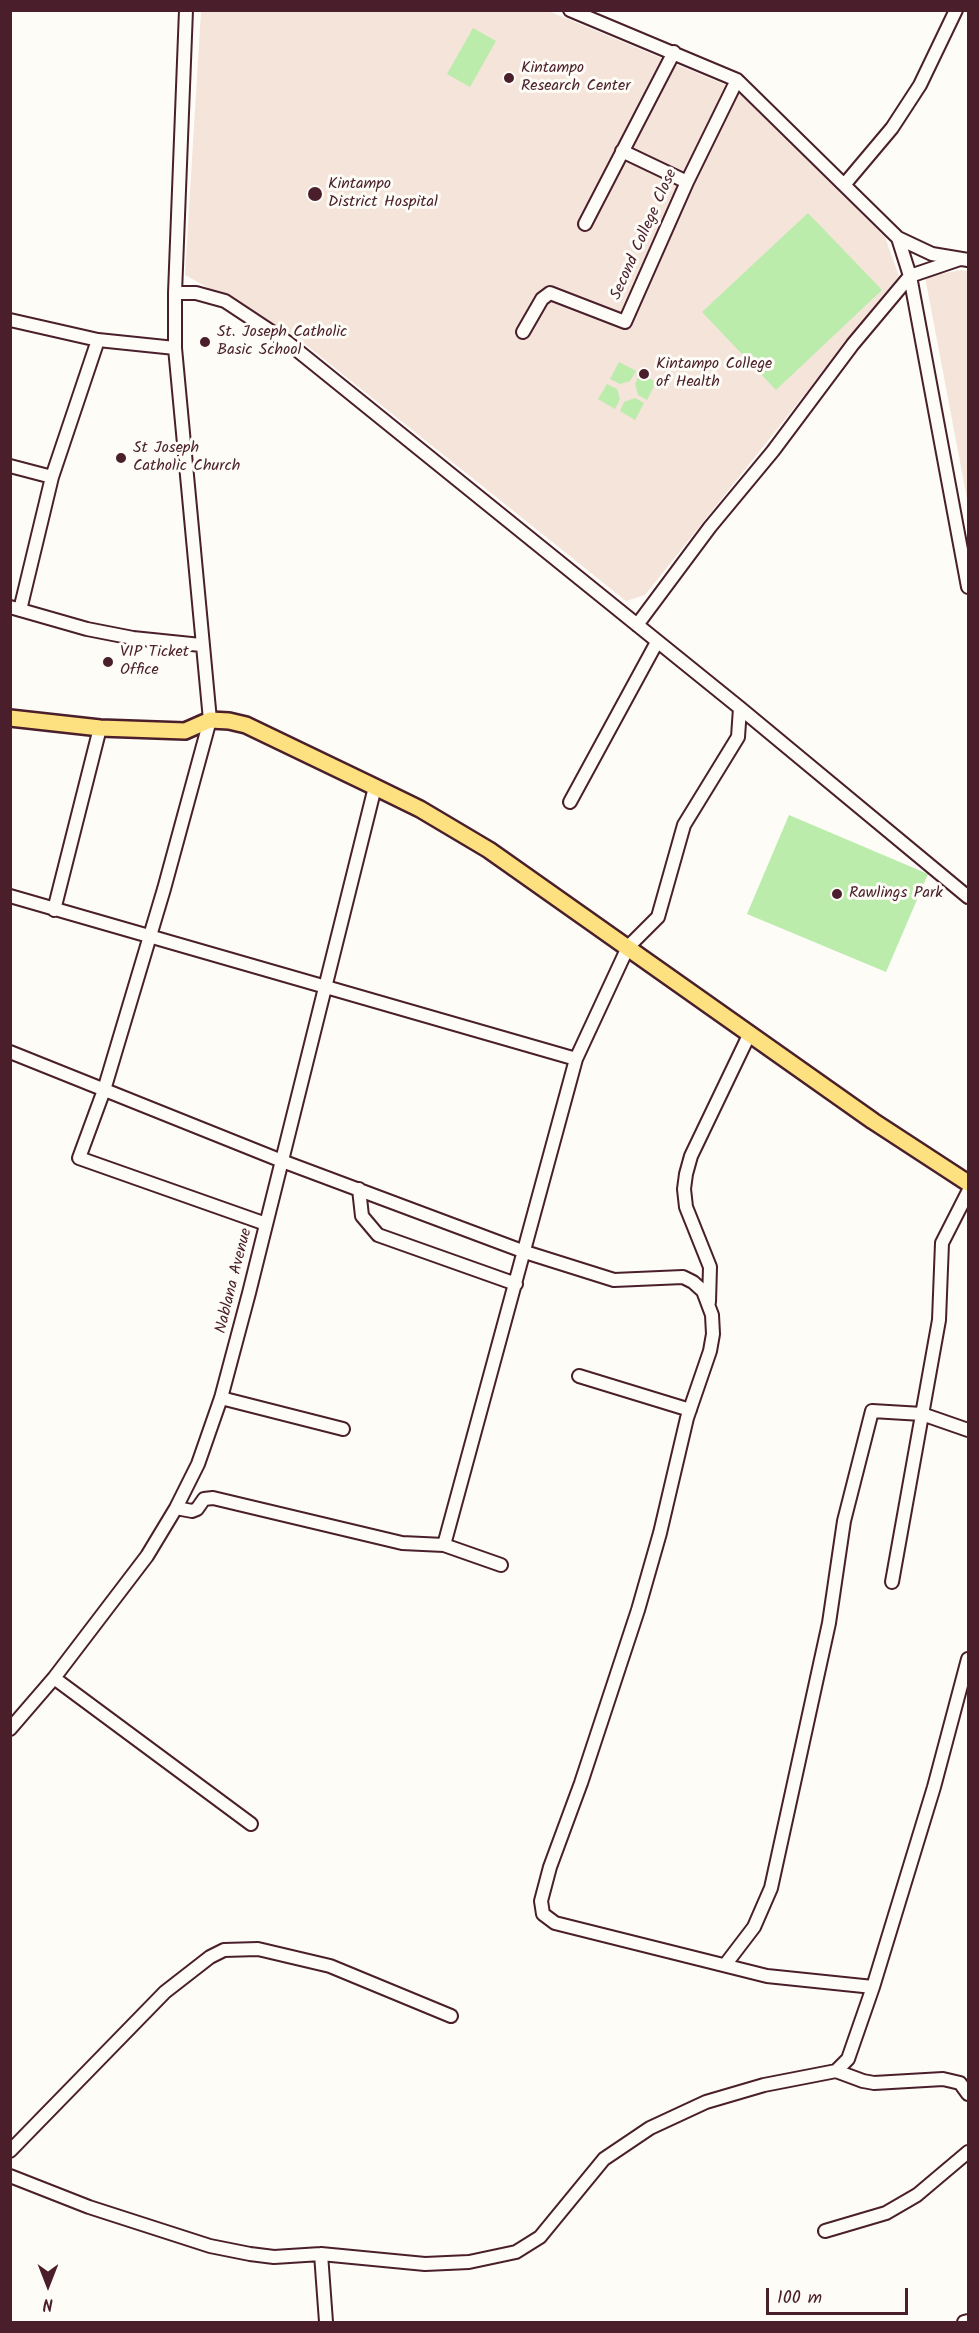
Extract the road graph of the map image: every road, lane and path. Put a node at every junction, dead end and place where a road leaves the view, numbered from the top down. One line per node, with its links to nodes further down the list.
1 (186, 10): 13 (street)
2 (570, 10): 4 (street)
3 (956, 10): 8 (street)
4 (674, 52): 5 (street); 6 (street)
5 (738, 80): 7 (street, Second College Close); 8 (street)
6 (622, 151): 7 (street); 9 (street)
7 (687, 182): 15 (street, Second College Close)
8 (844, 185): 10 (street)
9 (585, 224)
10 (898, 238): 11 (street); 12 (street)
11 (964, 259): 12 (street)
12 (910, 276): 20 (street); 22 (street)
13 (175, 293): 17 (street); 22 (street)
14 (10, 320): 16 (street)
15 (523, 332)
16 (98, 340): 17 (street); 19 (street)
17 (176, 348): 24 (street)
18 (10, 466): 19 (street)
19 (52, 477): 21 (street)
20 (969, 587)
21 (15, 608): 24 (street)
22 (637, 625): 23 (street)
23 (657, 642): 25 (street); 30 (street)
24 (201, 645): 27 (street)
25 (740, 708): 32 (street); 35 (street)
26 (10, 718): 28 (main road)
27 (210, 720): 28 (main road); 29 (main road); 34 (street)
28 (100, 729): 33 (street)
29 (375, 787): 35 (main road); 36 (street, Nablana Avenue)
30 (570, 802)
31 (10, 896): 33 (street)
32 (969, 897)
33 (54, 910): 34 (street)
34 (149, 935): 36 (street); 40 (street)
35 (628, 947): 37 (main road); 39 (street)
36 (327, 985): 39 (street); 41 (street, Nablana Avenue)
37 (750, 1033): 42 (main road); 48 (street)
38 (10, 1052): 40 (street)
39 (576, 1059): 46 (street)
40 (104, 1090): 41 (street); 45 (street)
41 (282, 1161): 43 (street); 45 (street, Nablana Avenue)
42 (969, 1183)
43 (359, 1189): 46 (street); 47 (street)
44 (969, 1192): 52 (street)
45 (266, 1224): 50 (street, Nablana Avenue)
46 (525, 1251): 47 (street); 48 (street)
47 (516, 1284): 56 (street)
48 (709, 1302): 51 (street)
49 (579, 1376): 51 (street)
50 (221, 1398): 53 (street); 55 (street, Nablana Avenue)
51 (690, 1410): 63 (street)
52 (922, 1414): 54 (street); 58 (street); 63 (street)
53 (343, 1429)
54 (969, 1430)
55 (176, 1508): 56 (street); 60 (street, Nablana Avenue)
56 (444, 1545): 57 (street)
57 (501, 1565)
58 (891, 1581)
59 (969, 1659): 64 (street)
60 (54, 1678): 61 (street, Nablana Avenue); 62 (street)
61 (10, 1730)
62 (251, 1824)
63 (725, 1965): 64 (street)
64 (873, 1987): 66 (street)
65 (451, 2016): 68 (street)
66 (836, 2071): 67 (street); 72 (street)
67 (969, 2094)
68 (10, 2151)
69 (969, 2152): 71 (street)
70 (10, 2176): 72 (street)
71 (825, 2231)
72 (321, 2254): 74 (street)
73 (969, 2321): 75 (street)
74 (326, 2322)
75 (964, 2322)

